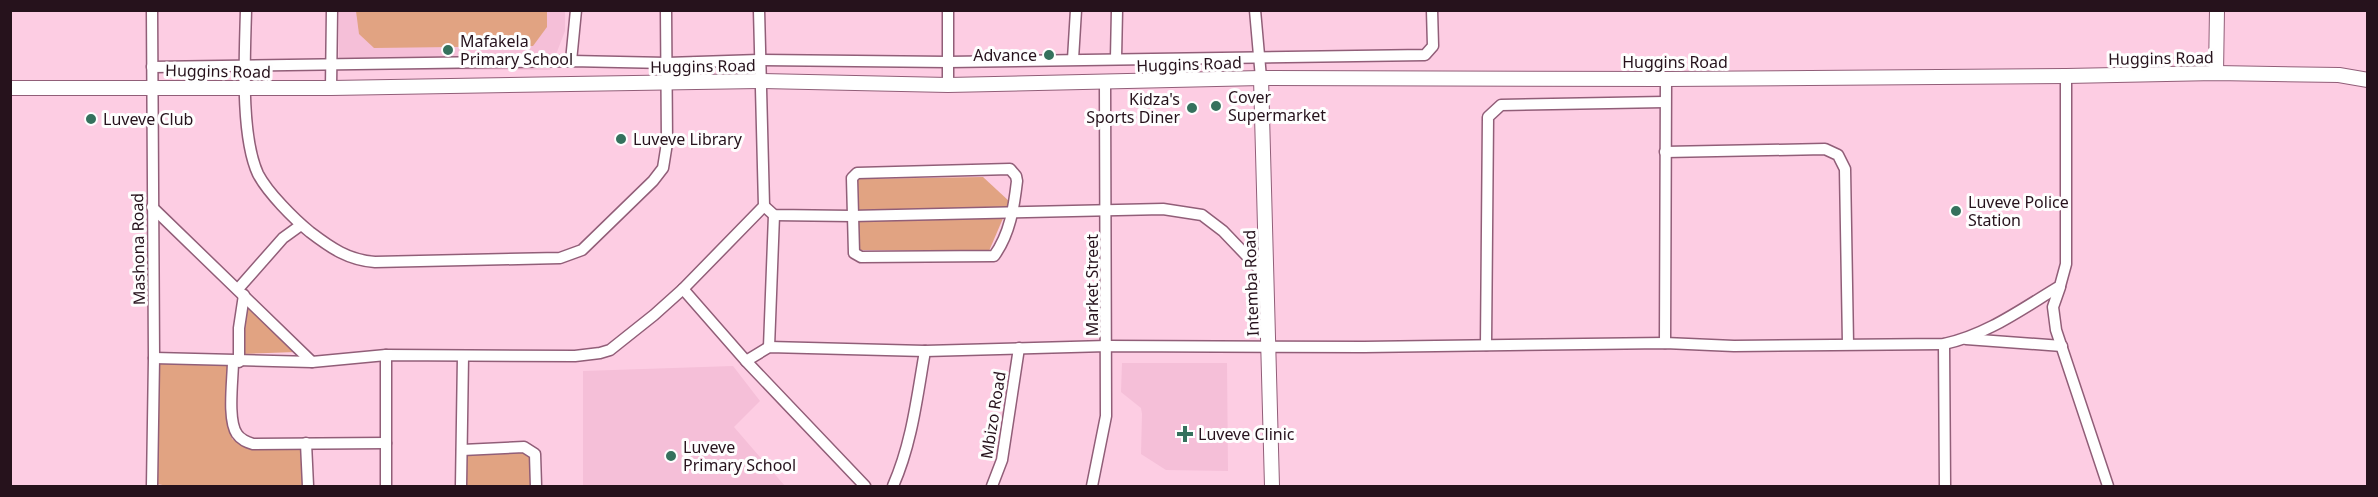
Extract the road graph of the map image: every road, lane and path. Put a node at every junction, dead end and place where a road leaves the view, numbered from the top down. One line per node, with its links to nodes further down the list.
1 (152, 10): 22 (street, Mashona Road)
2 (246, 10): 21 (street)
3 (332, 10): 20 (street)
4 (576, 10): 17 (street)
5 (666, 10): 19 (street)
6 (759, 10): 16 (street)
7 (948, 10): 18 (street)
8 (1076, 10): 15 (street)
9 (1117, 10): 14 (street)
10 (1255, 10): 13 (street)
11 (1432, 10): 13 (street)
12 (2217, 10): 23 (street)
13 (1260, 56): 14 (street); 25 (street)
14 (1116, 58): 15 (street)
15 (1073, 59): 18 (street)
16 (759, 60): 18 (street); 19 (street); 28 (street)
17 (571, 61): 19 (street); 20 (street)
18 (948, 62): 31 (street)
19 (667, 63): 30 (street)
20 (331, 64): 21 (street); 35 (street)
21 (245, 67): 22 (street); 34 (street)
22 (152, 68): 32 (street, Mashona Road)
23 (2216, 73): 24 (street, Huggins Road); 27 (street, Huggins Road)
24 (2066, 76): 26 (street, Huggins Road); 46 (street)
25 (1261, 78): 26 (street, Huggins Road); 29 (street, Huggins Road); 45 (street, Intemba Road)
26 (1666, 79): 36 (street)
27 (2367, 80)
28 (759, 81): 30 (street, Huggins Road); 31 (street, Huggins Road); 38 (street)
29 (1106, 83): 31 (street, Huggins Road); 40 (street, Market Street)
30 (667, 84): 35 (street, Huggins Road); 44 (street)
31 (948, 85)
32 (153, 87): 33 (street, Huggins Road); 34 (street, Huggins Road); 39 (street, Mashona Road)
33 (10, 88)
34 (244, 88): 35 (street, Huggins Road); 44 (street)
35 (331, 88)
36 (1665, 102): 37 (street); 53 (street)
37 (1665, 152): 50 (street); 51 (street)
38 (764, 206): 42 (street); 47 (street)
39 (152, 207): 48 (street); 62 (street, Mashona Road)
40 (1107, 211): 41 (street); 45 (street); 55 (street, Market Street)
41 (1013, 212): 43 (street); 43 (street); 43 (street)
42 (774, 215): 43 (street); 54 (street)
43 (852, 216)
44 (301, 225): 48 (street)
45 (1267, 277): 57 (street, Intemba Road)
46 (2060, 286): 49 (street); 56 (street)
47 (683, 289): 61 (street); 63 (street)
48 (241, 292): 64 (street); 65 (street)
49 (1965, 339): 52 (street); 56 (street)
50 (1665, 343): 51 (street); 53 (street)
51 (1848, 344): 52 (street)
52 (1944, 344): 79 (street)
53 (1486, 345): 57 (street)
54 (769, 346): 59 (street); 63 (street)
55 (1107, 346): 57 (street); 58 (street); 77 (street, Market Street)
56 (2062, 346): 80 (street)
57 (1269, 347): 78 (street, Intemba Road)
58 (1019, 348): 59 (street); 76 (street, Mbizo Road)
59 (925, 351): 75 (street)
60 (386, 355): 61 (street); 65 (street); 67 (street)
61 (463, 356): 68 (street)
62 (154, 358): 64 (street); 69 (street, Mashona Road)
63 (746, 361): 74 (street)
64 (236, 362): 65 (street); 66 (street)
65 (312, 362)
66 (306, 442): 67 (street); 70 (street)
67 (386, 443): 71 (street)
68 (462, 450): 72 (street); 73 (street)
69 (152, 486)
70 (308, 486)
71 (386, 486)
72 (461, 486)
73 (536, 486)
74 (865, 486)
75 (893, 486)
76 (992, 486)
77 (1092, 486)
78 (1272, 486)
79 (1945, 486)
80 (2108, 486)

